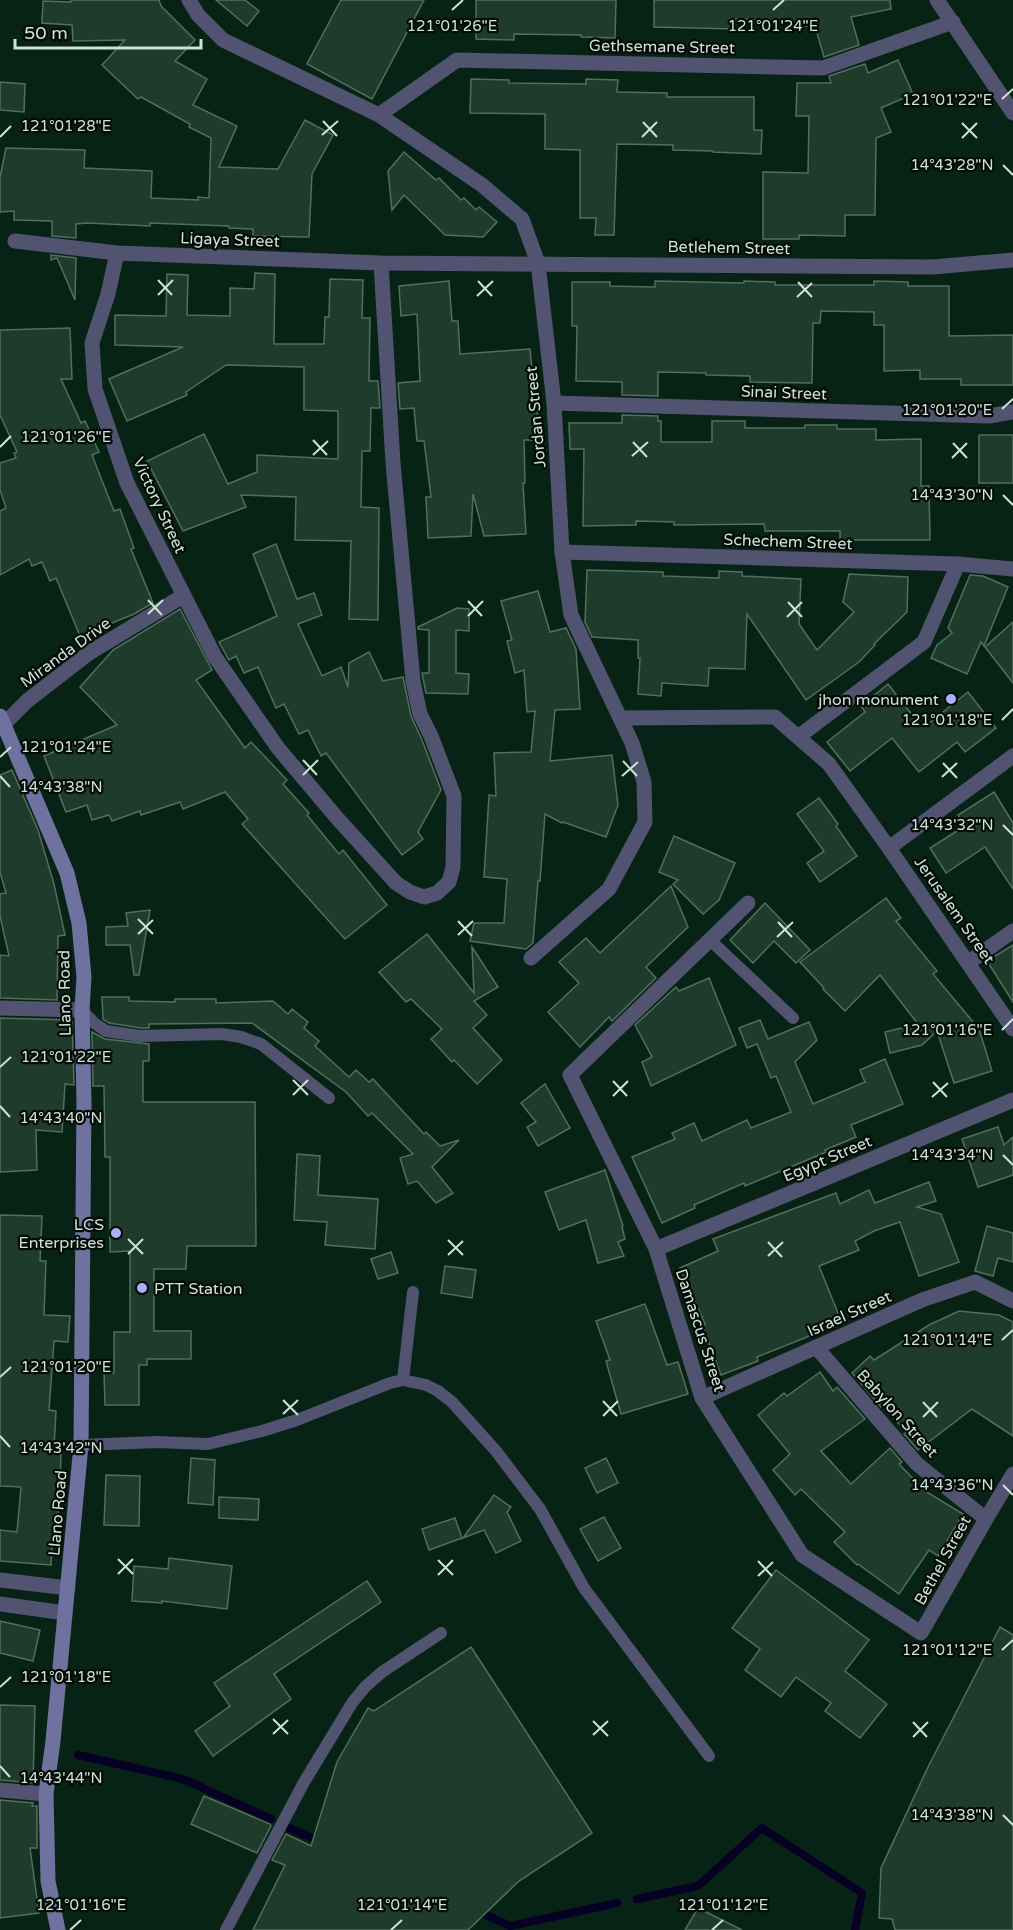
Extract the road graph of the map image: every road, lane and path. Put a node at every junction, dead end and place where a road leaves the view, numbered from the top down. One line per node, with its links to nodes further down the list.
1 (189, 0): 5 (street, Jordan Street)
2 (937, 0): 3 (street)
3 (953, 22): 4 (street); 5 (street, Gethsemane Street)
4 (1013, 113)
5 (380, 116): 11 (street, Jordan Street)
6 (15, 241): 7 (street, Ligaya Street)
7 (117, 253): 9 (street, Ligaya Street); 17 (street, Victory Street)
8 (1013, 260): 11 (street, Betlehem Street)
9 (381, 263): 10 (street, Ligaya Street); 17 (street, Victory Street)
10 (444, 263): 11 (street, Betlehem Street)
11 (538, 263): 12 (street, Jordan Street)
12 (554, 403): 13 (street, Sinai Street); 14 (street, Jordan Street)
13 (1013, 412)
14 (562, 552): 15 (street, Schechem Street); 18 (street, Jordan Street)
15 (958, 564): 16 (street, Schechem Street); 20 (street)
16 (1013, 569)
17 (183, 596): 19 (street, Miranda Drive)
18 (620, 718): 20 (street, Jerusalem Street); 26 (street, Jordan Street)
19 (2, 720): 29 (main road, Llano Road)
20 (798, 737): 22 (street, Jerusalem Street)
21 (1013, 756): 22 (street)
22 (889, 848): 27 (street, Jerusalem Street)
23 (748, 903): 25 (street)
24 (1013, 931): 27 (street)
25 (710, 940): 30 (lane); 34 (street, Damascus Street)
26 (531, 958)
27 (969, 962): 31 (street, Jerusalem Street)
28 (0, 1008): 29 (street)
29 (82, 1010): 32 (lane); 40 (main road, Llano Road)
30 (793, 1018)
31 (1013, 1029)
32 (329, 1098)
33 (1013, 1100): 34 (street, Egypt Street)
34 (656, 1249): 39 (street, Damascus Street)
35 (413, 1292): 38 (lane)
36 (1013, 1300): 37 (street, Israel Street)
37 (816, 1347): 39 (street, Israel Street); 42 (street, Babylon Street)
38 (403, 1380): 40 (lane); 49 (lane)
39 (702, 1398): 48 (street, Damascus Street)
40 (81, 1444): 44 (main road, Llano Road)
41 (1013, 1474): 42 (street, Bethel Street)
42 (986, 1519): 48 (street, Bethel Street)
43 (0, 1580): 44 (street)
44 (68, 1588): 46 (main road, Llano Road)
45 (0, 1604): 46 (street)
46 (66, 1613): 51 (main road, Llano Road)
47 (441, 1633): 53 (lane)
48 (921, 1633)
49 (709, 1756)
50 (0, 1790): 51 (street)
51 (46, 1794): 52 (main road, Llano Road)
52 (58, 1930)
53 (226, 1930)

